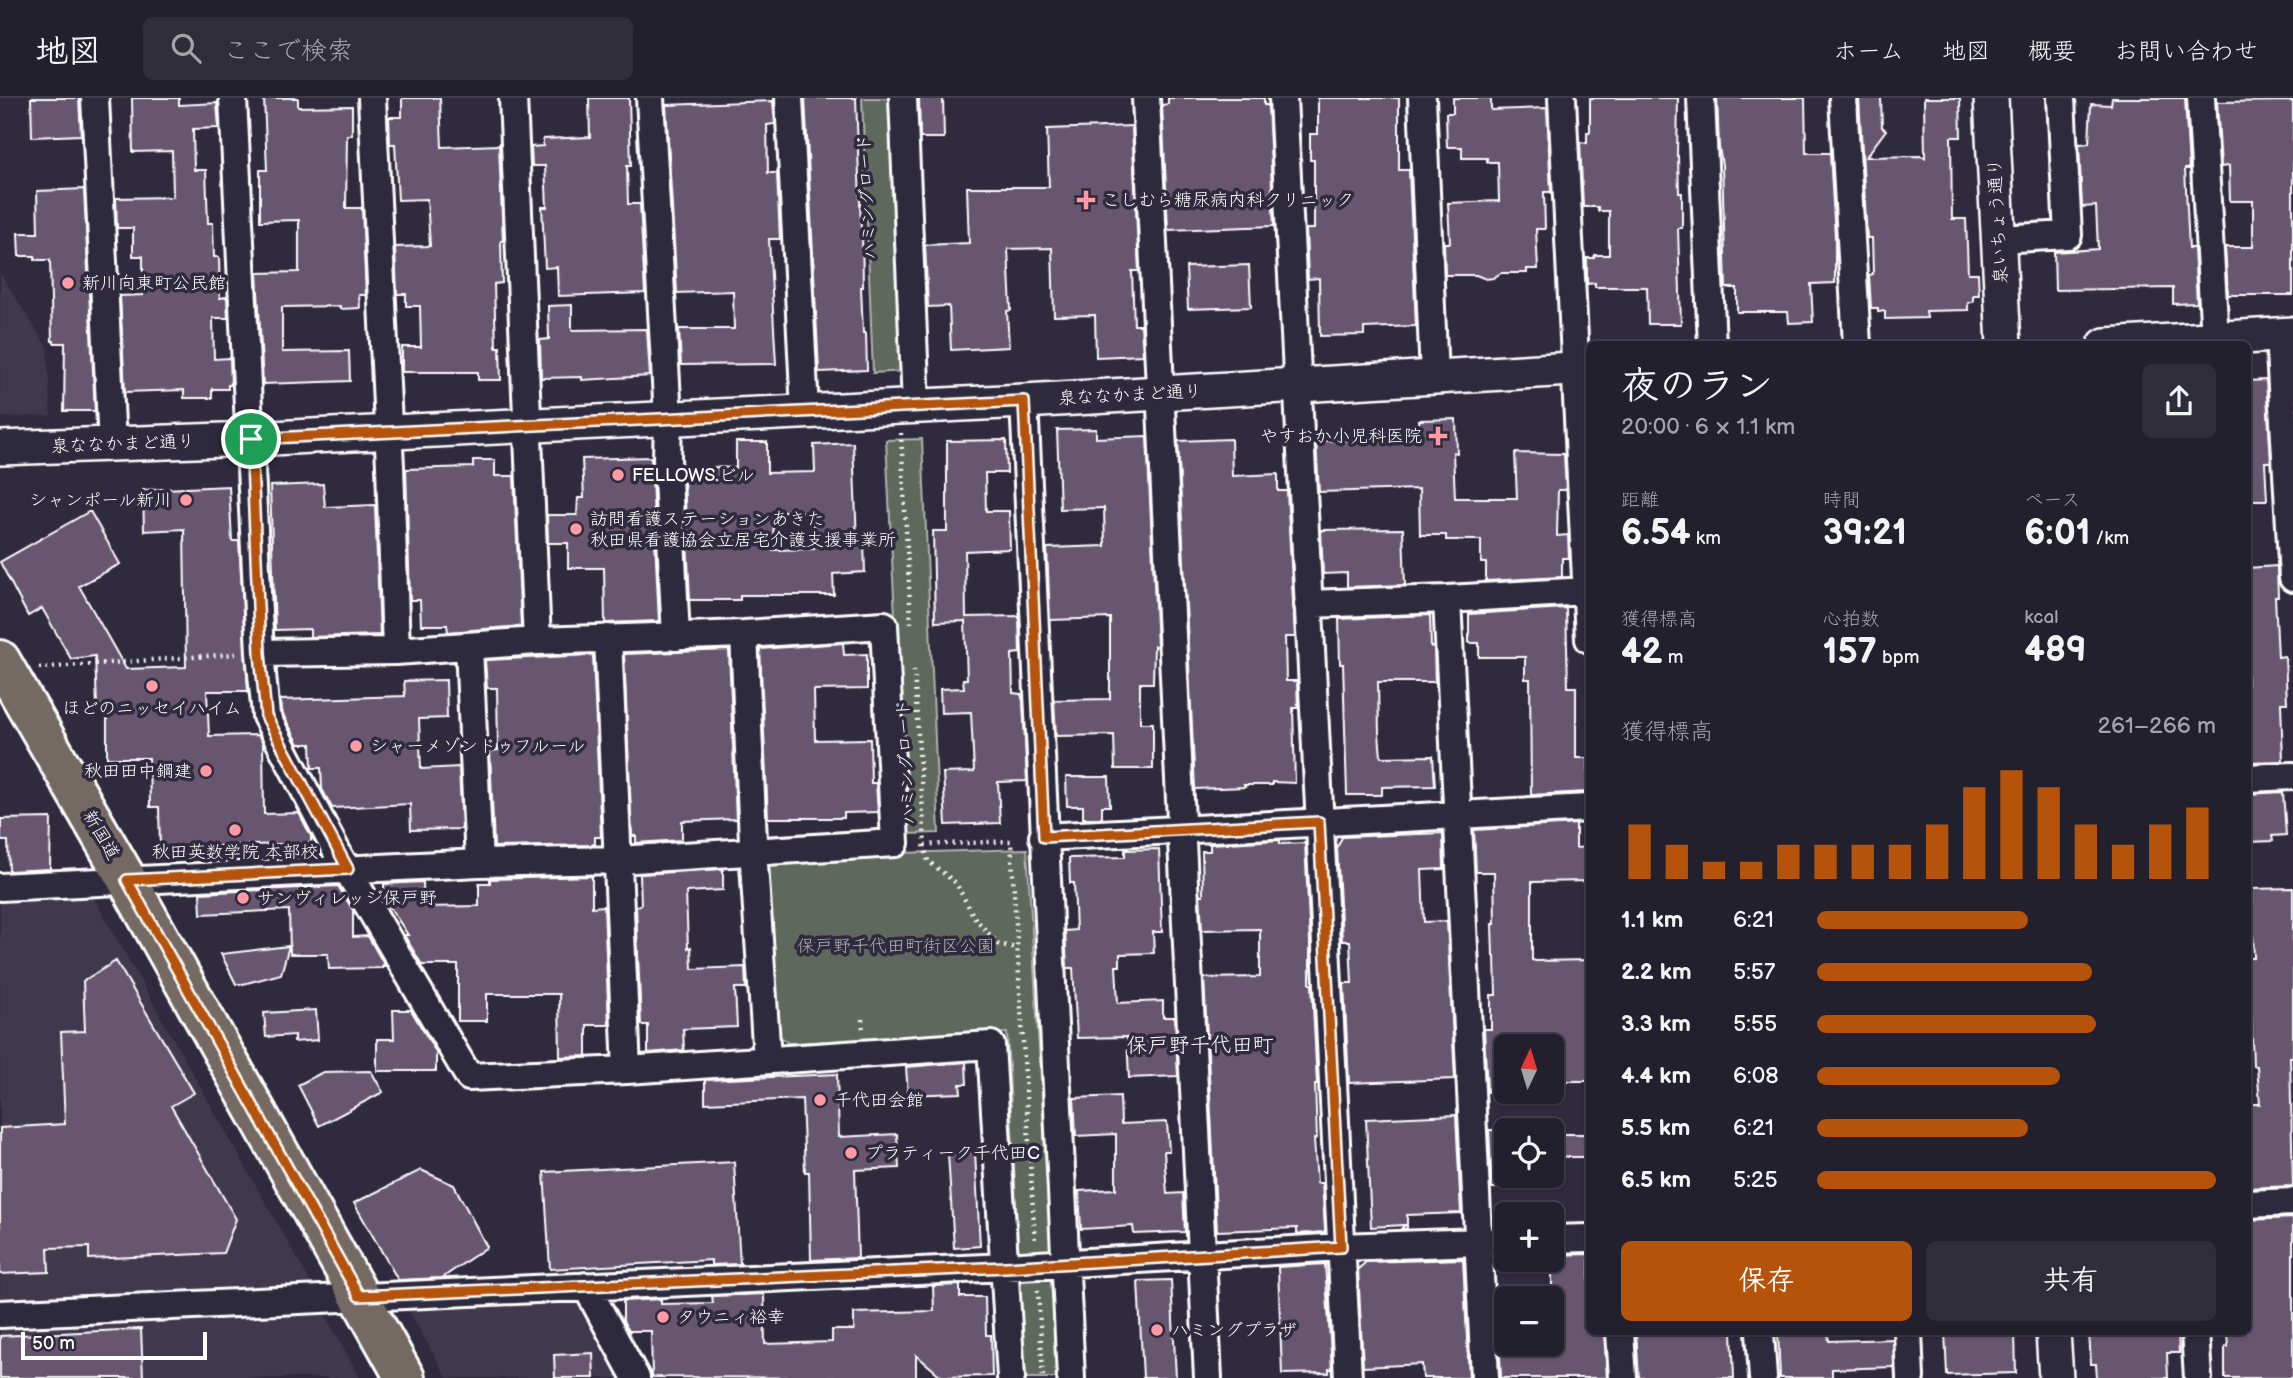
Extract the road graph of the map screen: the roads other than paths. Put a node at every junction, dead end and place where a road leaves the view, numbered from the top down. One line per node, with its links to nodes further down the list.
1 (95, 98): 35 (street)
2 (233, 98): 34 (street)
3 (372, 98): 33 (street)
4 (513, 98): 32 (street)
5 (650, 98): 31 (street)
6 (789, 98): 30 (street)
7 (903, 98): 29 (street)
8 (1146, 98): 27 (street)
9 (1283, 98): 26 (street)
10 (1422, 98): 25 (street)
11 (1562, 98): 24 (street)
12 (1701, 98): 20 (street)
13 (1843, 98): 21 (street)
14 (1991, 98): 17 (street, 泉いちょう通り)
15 (2061, 98): 17 (street)
16 (2201, 98): 19 (street)
17 (1999, 239): 22 (street, 泉いちょう通り)
18 (2286, 335): 19 (street); 38 (street)
19 (2215, 339): 23 (street)
20 (1712, 341)
21 (1857, 341)
22 (2004, 341)
23 (2185, 341)
24 (1583, 369): 25 (street, 泉ななかまど通り); 37 (street)
25 (1434, 377): 26 (street, 泉ななかまど通り)
26 (1298, 385): 27 (street, 泉ななかまど通り); 41 (street)
27 (1161, 393): 28 (street, 泉ななかまど通り); 55 (street)
28 (1024, 401): 29 (street, 泉ななかまど通り); 56 (street)
29 (904, 407): 30 (street, 泉ななかまど通り)
30 (805, 411): 31 (street, 泉ななかまど通り)
31 (667, 418): 32 (street, 泉ななかまど通り); 43 (street)
32 (529, 426): 33 (street, 泉ななかまど通り); 45 (street)
33 (388, 433): 34 (street, 泉ななかまど通り); 47 (street)
34 (251, 439): 35 (street, 泉ななかまど通り); 48 (street)
35 (112, 445): 36 (street, 泉ななかまど通り)
36 (0, 448)
37 (1586, 536)
38 (2293, 578)
39 (1586, 591): 40 (street)
40 (1447, 599): 41 (street); 53 (street)
41 (1308, 604): 54 (street)
42 (744, 634): 43 (street); 57 (street); 57 (street)
43 (676, 637): 44 (street)
44 (608, 638): 45 (street); 58 (street)
45 (537, 641): 46 (street)
46 (470, 647): 47 (street); 59 (street)
47 (396, 651): 48 (street)
48 (260, 653): 60 (street)
49 (3, 665): 61 (main road, 新国道)
50 (2293, 776): 51 (street)
51 (2251, 778)
52 (1586, 808): 53 (street)
53 (1458, 816): 54 (street); 70 (street)
54 (1319, 822): 55 (street); 71 (street)
55 (1182, 830): 56 (street); 72 (street)
56 (1044, 837): 73 (street)
57 (754, 851): 58 (street); 63 (street)
58 (618, 860): 59 (street); 64 (street)
59 (479, 863): 60 (street)
60 (348, 869): 61 (street); 64 (street)
61 (127, 880): 62 (street); 76 (main road, 新国道)
62 (0, 887)
63 (766, 1059): 64 (street); 74 (street)
64 (627, 1070)
65 (2293, 1202): 66 (street)
66 (2251, 1203)
67 (1586, 1238): 68 (street)
68 (1564, 1239)
69 (1494, 1241): 70 (street)
70 (1479, 1242): 71 (street); 89 (street)
71 (1341, 1247): 72 (street); 88 (street)
72 (1203, 1255): 73 (street); 87 (street)
73 (1067, 1264): 74 (street); 86 (street)
74 (1006, 1267): 75 (street); 85 (street)
75 (586, 1286): 76 (street); 84 (street)
76 (359, 1296): 77 (street); 83 (main road, 新国道)
77 (0, 1314)
78 (1620, 1335): 90 (street)
79 (1760, 1335): 91 (street)
80 (1908, 1335): 92 (street)
81 (2053, 1335): 93 (street)
82 (2195, 1335): 94 (street)
83 (405, 1378)
84 (636, 1378)
85 (1011, 1378)
86 (1072, 1378)
87 (1208, 1378)
88 (1348, 1378)
89 (1485, 1378)
90 (1623, 1378)
91 (1763, 1378)
92 (1910, 1378)
93 (2056, 1378)
94 (2198, 1378)

